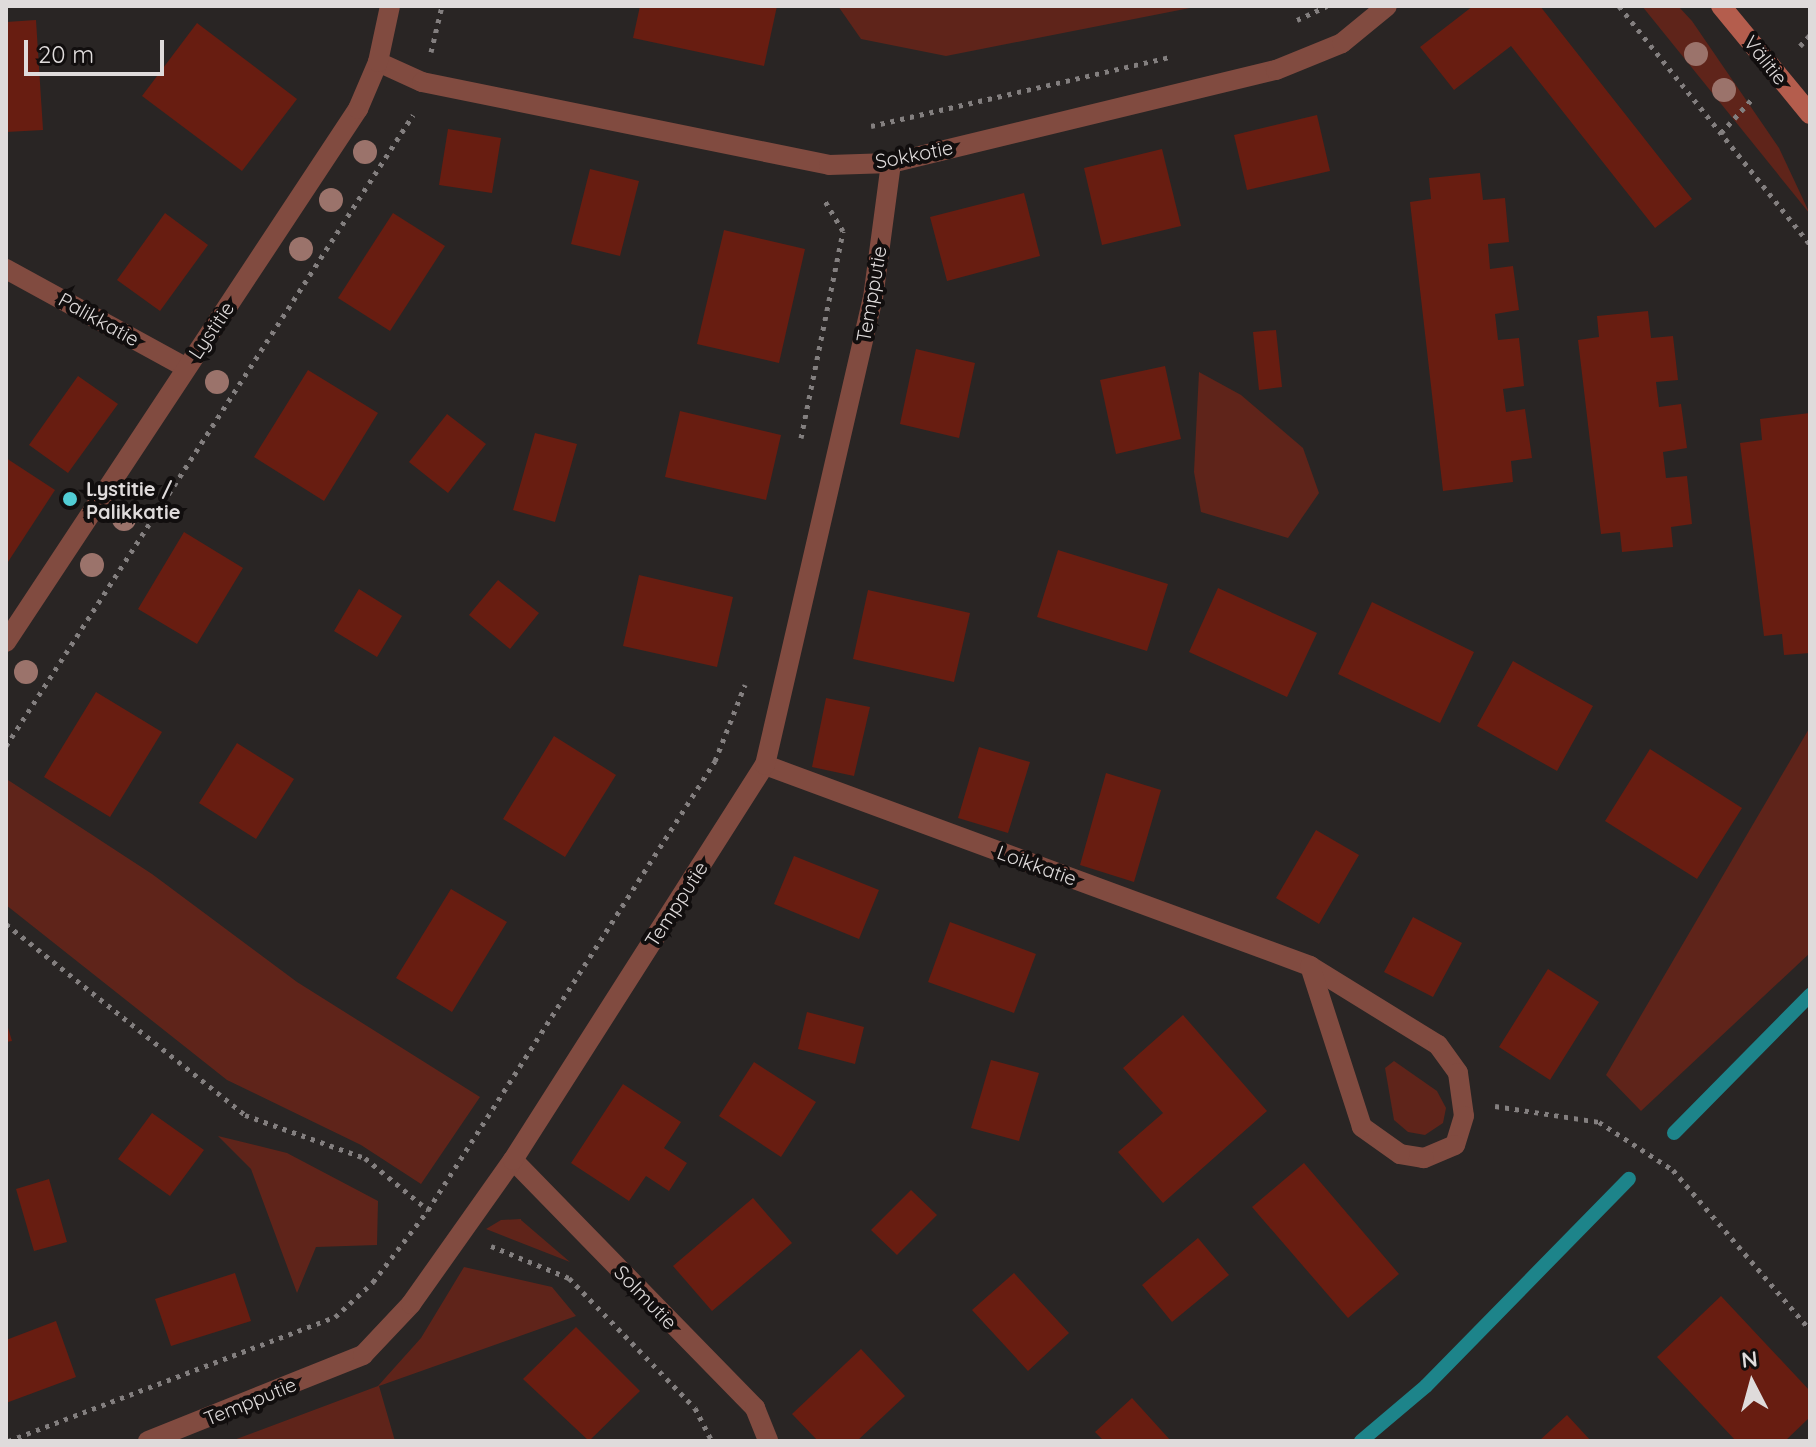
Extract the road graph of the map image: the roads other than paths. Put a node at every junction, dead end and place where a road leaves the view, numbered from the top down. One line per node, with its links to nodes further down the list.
1 (390, 6): 4 (street, Lystitie)
2 (1387, 6): 6 (street, Sokkotie)
3 (1721, 6): 5 (main road, Välitie)
4 (378, 62): 6 (street, Sokkotie); 8 (street, Lystitie)
5 (1810, 114)
6 (891, 163): 10 (street, Tempputie)
7 (8, 271): 8 (street, Palikkatie)
8 (185, 367): 9 (street, Lystitie)
9 (6, 642)
10 (765, 765): 11 (street, Loikkatie); 12 (street, Tempputie)
11 (1310, 966): 11 (street, Loikkatie)
12 (513, 1160): 13 (street, Tempputie); 14 (street, Solmutie)
13 (148, 1441)
14 (768, 1441)

